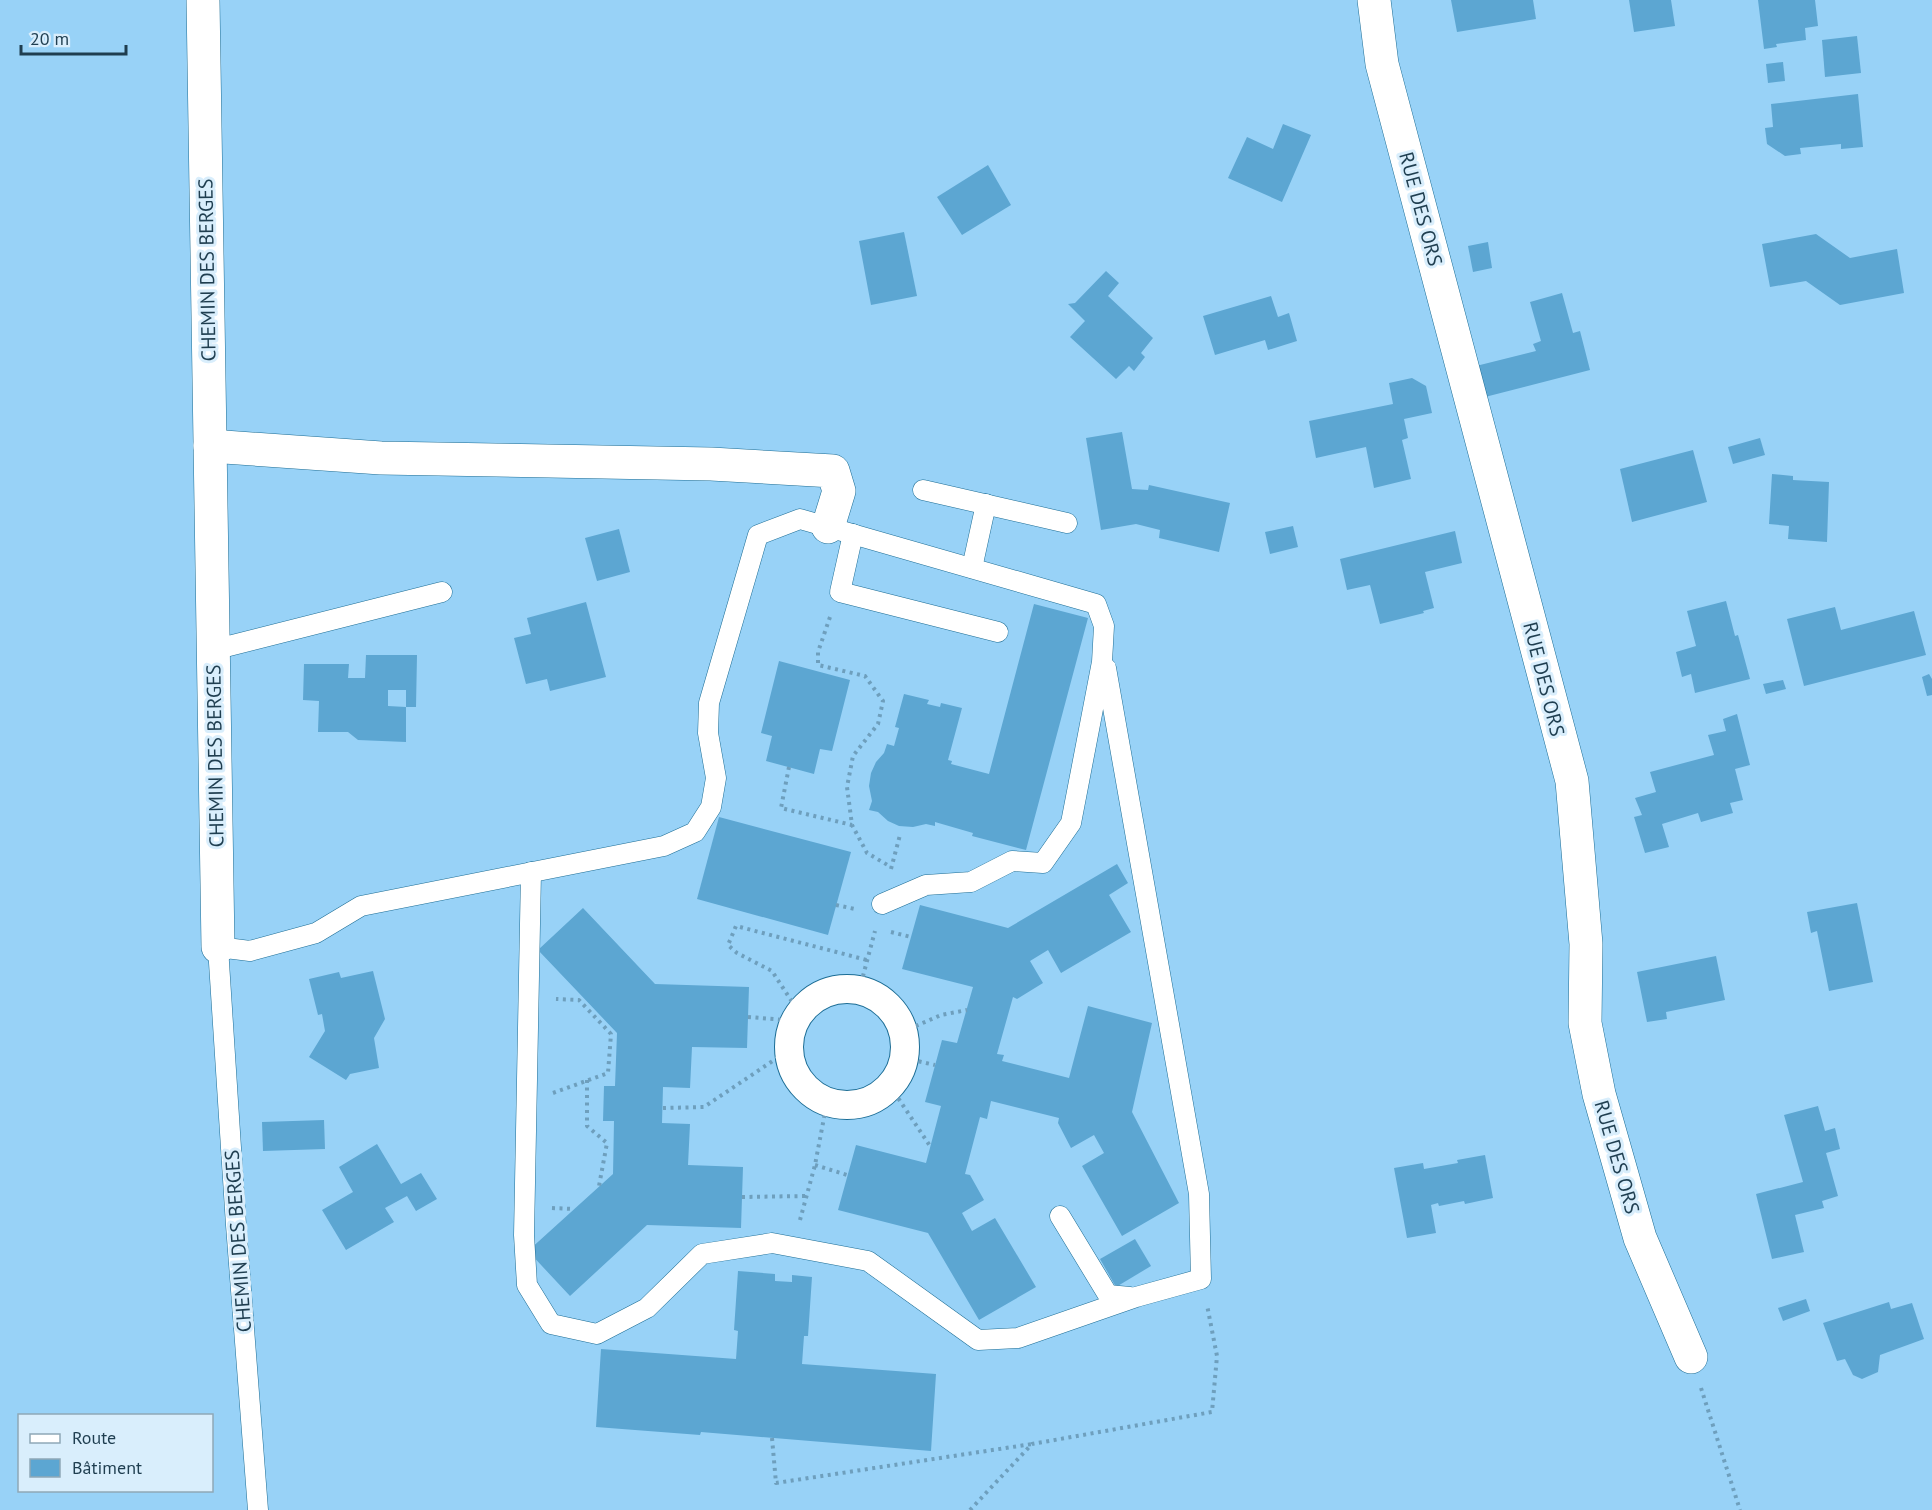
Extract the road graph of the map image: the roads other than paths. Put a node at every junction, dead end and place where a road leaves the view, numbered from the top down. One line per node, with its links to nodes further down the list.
1 (203, 0): 3 (street, CHEMIN DES BERGES)
2 (1374, 0): 19 (street, RUE DES ORS)
3 (210, 446): 7 (street); 11 (street, CHEMIN DES BERGES)
4 (923, 490): 5 (lane)
5 (986, 504): 6 (lane); 8 (lane)
6 (1067, 523)
7 (841, 531): 8 (lane); 10 (lane); 13 (lane)
8 (972, 568): 12 (lane)
9 (442, 592): 11 (lane)
10 (998, 632)
11 (213, 650): 15 (street, CHEMIN DES BERGES)
12 (1103, 650): 14 (lane); 18 (lane)
13 (531, 872): 15 (lane); 18 (lane)
14 (882, 904)
15 (218, 947): 20 (lane, CHEMIN DES BERGES)
16 (890, 1086): 16 (street)
17 (1060, 1216): 18 (lane)
18 (1136, 1298)
19 (1691, 1357)
20 (258, 1510)

